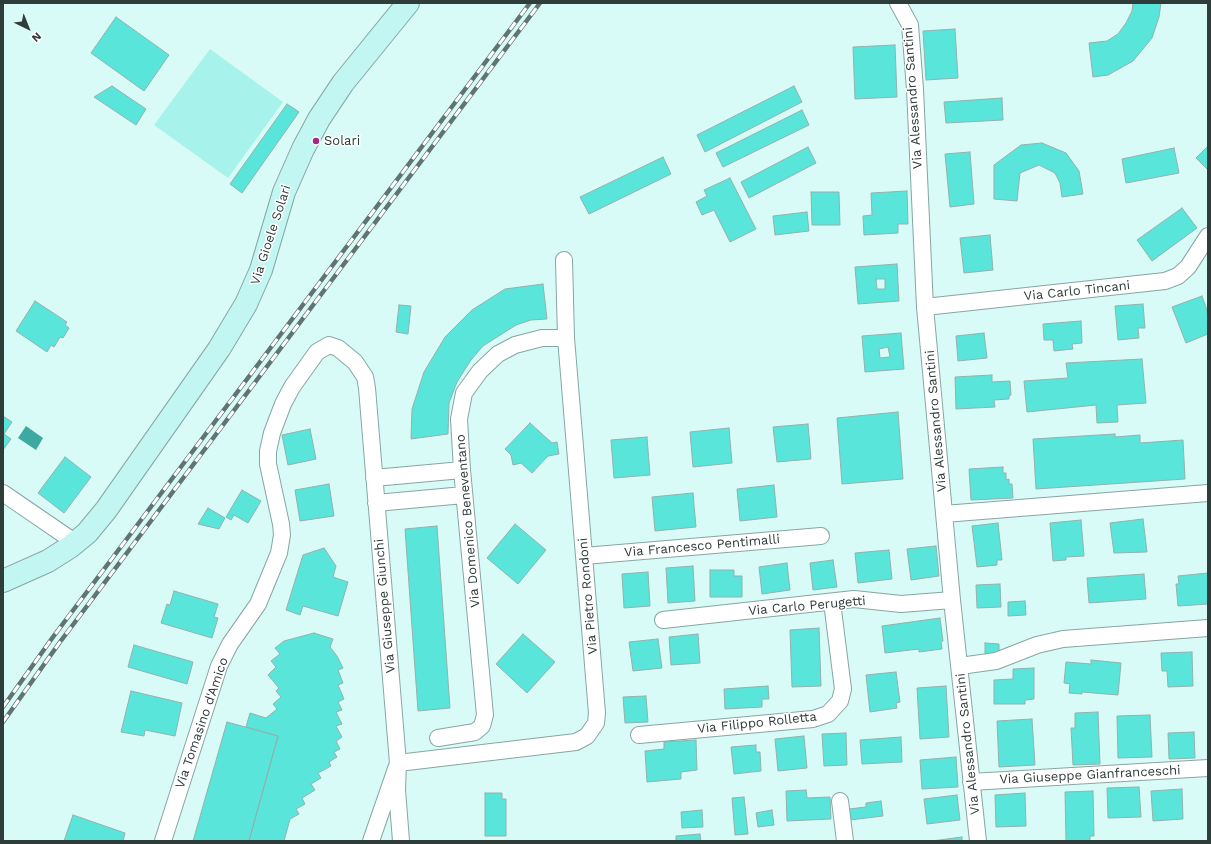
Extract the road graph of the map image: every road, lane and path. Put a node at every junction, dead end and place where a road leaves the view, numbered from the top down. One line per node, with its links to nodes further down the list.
1 (408, 3): 16 (street, Via Gioele Solari)
2 (898, 3): 5 (street, Via Alessandro Santini)
3 (1208, 236): 5 (street, Via Carlo Tincani)
4 (564, 260): 6 (street, Via Pietro Rondoni)
5 (925, 307): 14 (street, Via Alessandro Santini)
6 (566, 338): 8 (street, Via Domenico Beneventano); 17 (street, Via Pietro Rondoni)
7 (361, 371): 9 (street, Via Giuseppe Giunchi); 30 (street, Via Tomasino d'Amico)
8 (462, 470): 9 (street); 12 (street, Via Domenico Beneventano)
9 (374, 478): 13 (street, Via Giuseppe Giunchi)
10 (3, 493): 16 (street)
11 (1208, 493): 14 (street)
12 (464, 495): 13 (street); 25 (street, Via Domenico Beneventano)
13 (376, 503): 26 (street, Via Giuseppe Giunchi)
14 (944, 514): 19 (street, Via Alessandro Santini)
15 (821, 536): 17 (street, Via Francesco Pentimalli)
16 (76, 543): 18 (street, Via Gioele Solari)
17 (584, 556): 26 (street, Via Pietro Rondoni)
18 (3, 581)
19 (952, 600): 20 (street, Via Carlo Perugetti); 23 (street, Via Alessandro Santini)
20 (832, 602): 21 (street, Via Carlo Perugetti); 24 (street, Via Filippo Rolletta)
21 (663, 620)
22 (1208, 628): 23 (street)
23 (960, 666): 28 (street, Via Alessandro Santini)
24 (639, 735)
25 (438, 738)
26 (398, 763): 31 (street); 32 (street, Via Giuseppe Giunchi)
27 (1208, 768): 28 (street, Via Giuseppe Gianfranceschi)
28 (971, 782): 34 (street, Via Alessandro Santini)
29 (840, 801): 33 (street)
30 (163, 841)
31 (371, 841)
32 (401, 841)
33 (845, 841)
34 (978, 841)

